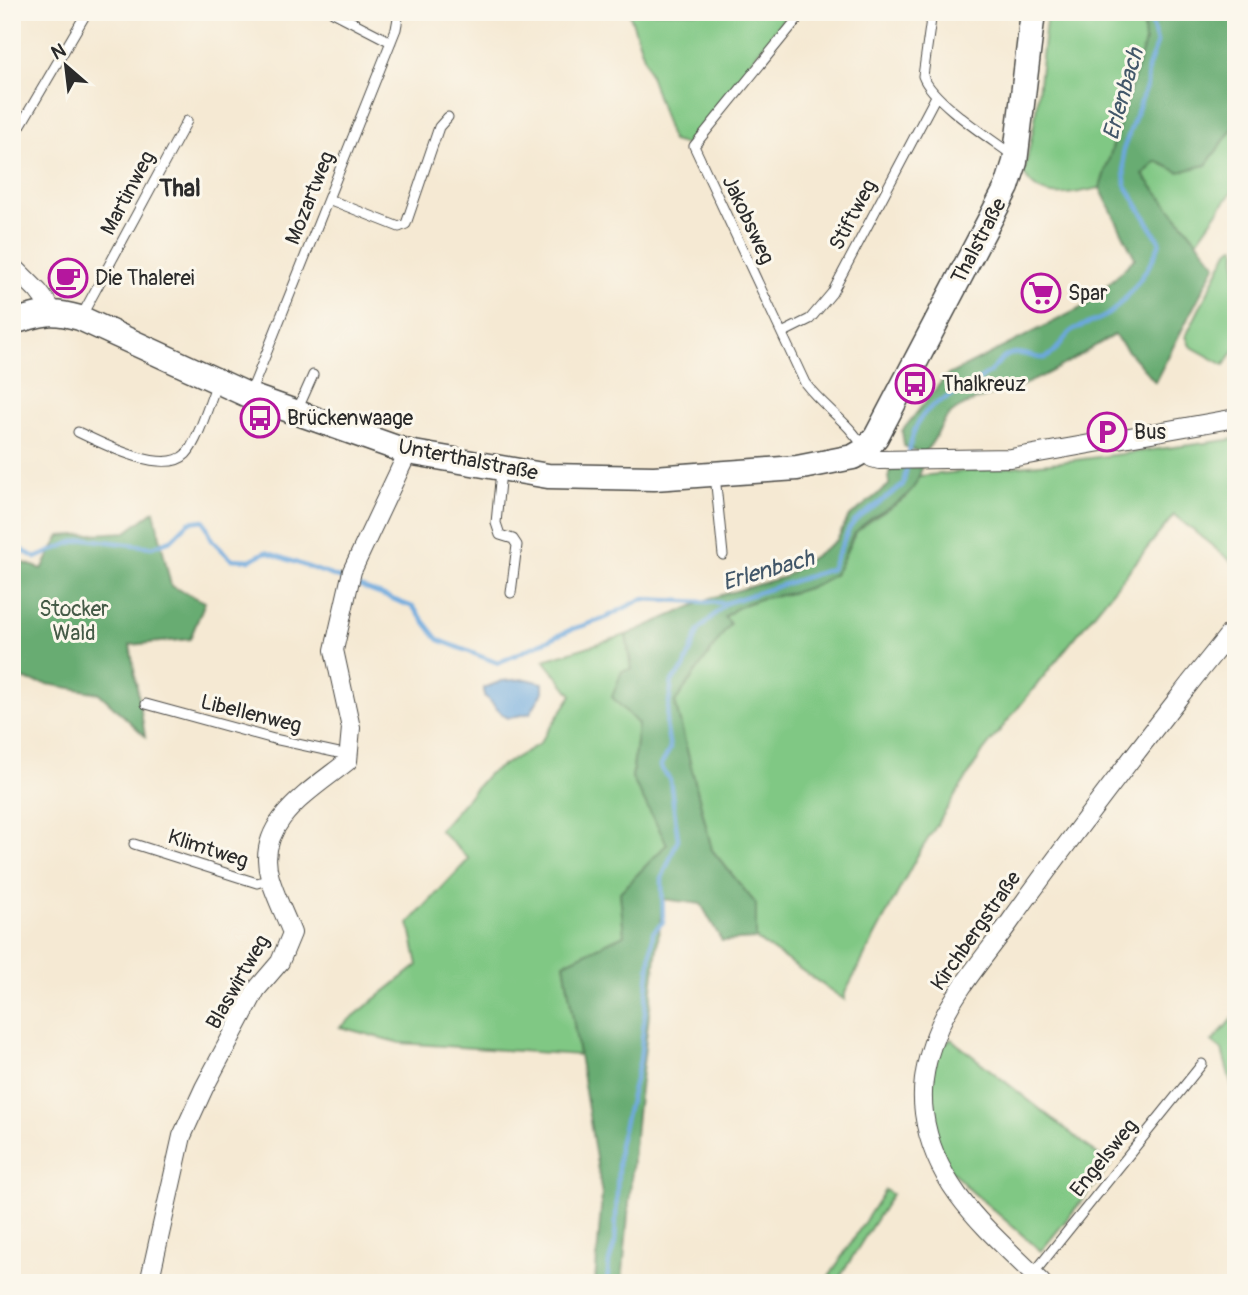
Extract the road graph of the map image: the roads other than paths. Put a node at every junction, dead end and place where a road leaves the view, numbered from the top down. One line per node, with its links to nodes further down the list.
1 (87, 12): 11 (lane)
2 (333, 12): 7 (lane)
3 (396, 12): 7 (lane, Mozartweg)
4 (803, 12): 18 (lane, Jakobsweg)
5 (932, 12): 8 (lane)
6 (1032, 12): 12 (street, Thalstraße)
7 (391, 42): 13 (lane, Mozartweg)
8 (936, 96): 12 (lane); 18 (lane, Stiftweg)
9 (448, 117): 13 (lane)
10 (187, 121): 16 (lane, Martinweg)
11 (12, 140)
12 (1016, 158): 25 (street, Thalstraße)
13 (328, 199): 21 (lane, Mozartweg)
14 (12, 265): 15 (street)
15 (53, 311): 16 (street, Unterthalstraße); 17 (street, Unterthalstraße)
16 (80, 318): 20 (street, Unterthalstraße)
17 (12, 322)
18 (782, 333): 25 (lane, Jakobsweg)
19 (313, 375): 22 (lane)
20 (218, 382): 21 (street, Unterthalstraße); 24 (lane)
21 (250, 396): 22 (street, Unterthalstraße)
22 (296, 412): 26 (street, Unterthalstraße)
23 (1236, 418): 25 (street)
24 (78, 432)
25 (865, 450): 28 (street, Unterthalstraße)
26 (408, 452): 27 (street, Unterthalstraße); 33 (street)
27 (502, 468): 28 (street, Unterthalstraße); 30 (lane)
28 (715, 474): 29 (lane)
29 (723, 555)
30 (511, 593)
31 (1236, 625): 37 (street, Kirchbergstraße)
32 (146, 704): 33 (lane, Libellenweg)
33 (348, 755): 35 (street, Blaswirtweg)
34 (134, 844): 35 (lane, Klimtweg)
35 (270, 879): 38 (street, Blaswirtweg)
36 (1202, 1063): 37 (lane, Engelsweg)
37 (1037, 1279)
38 (149, 1283)

